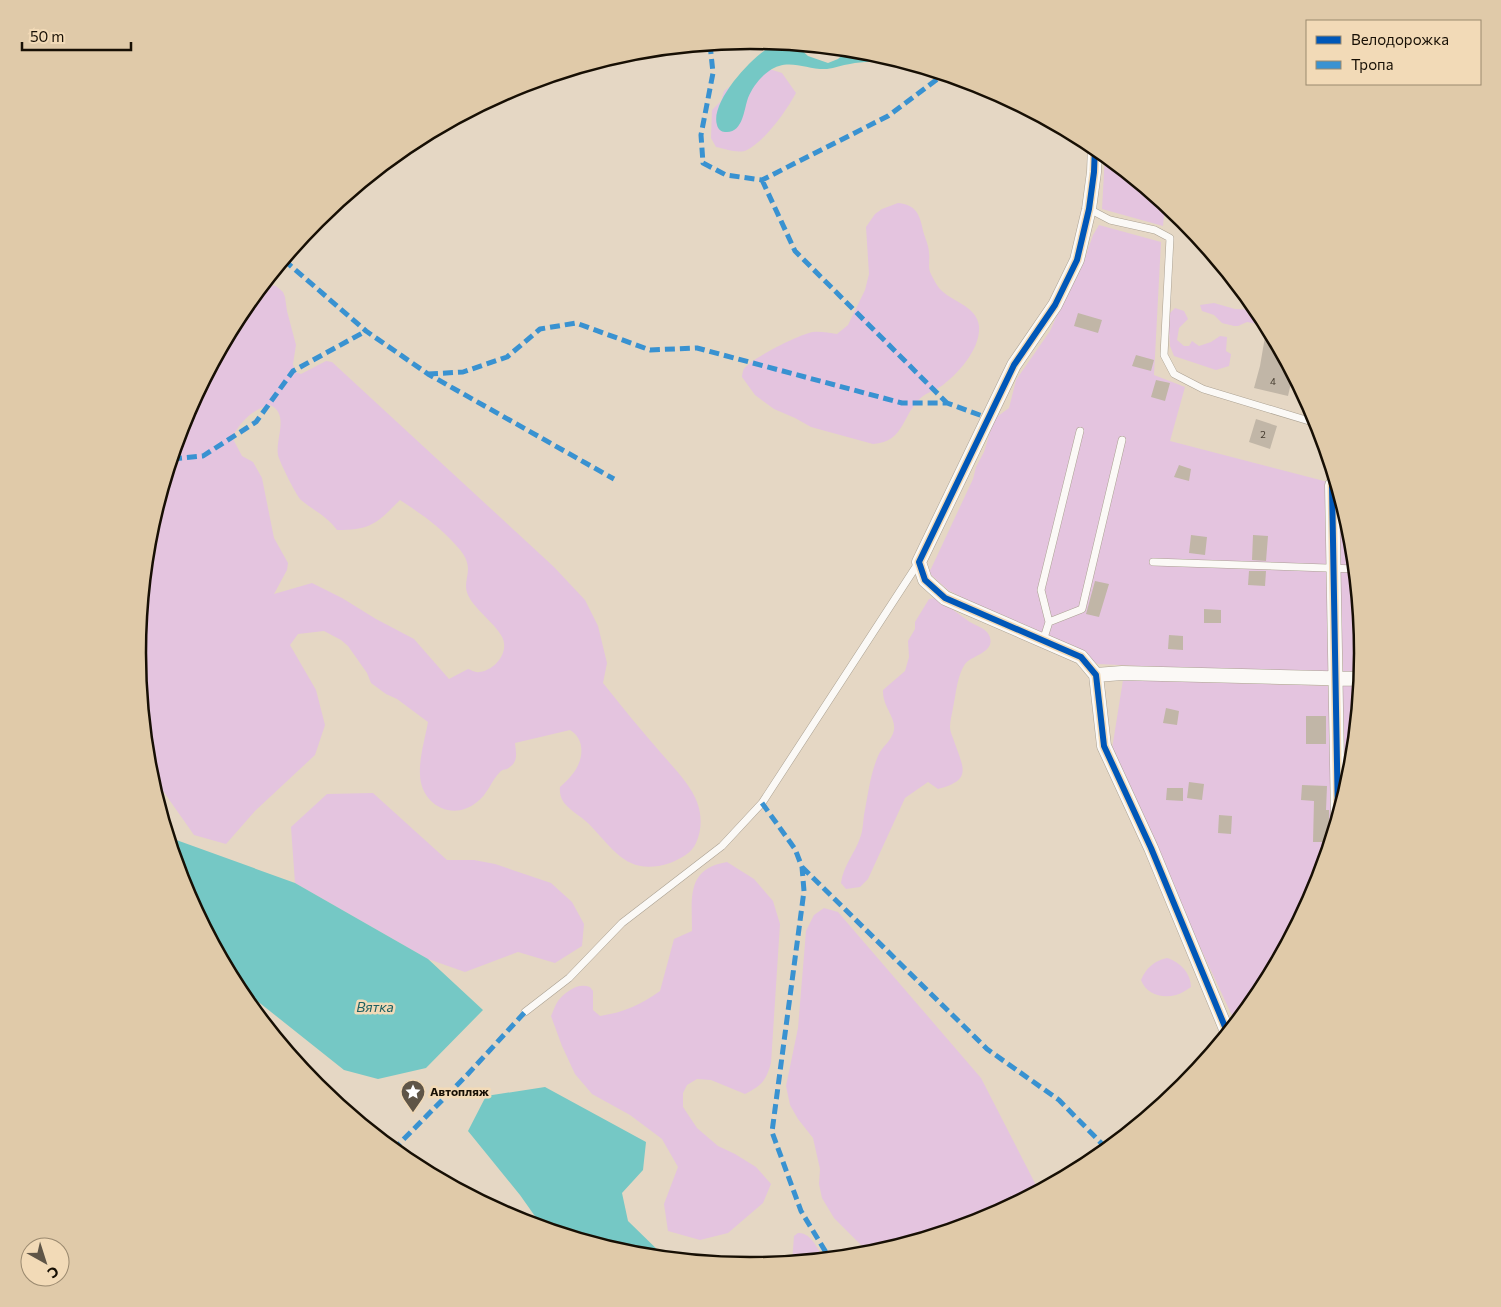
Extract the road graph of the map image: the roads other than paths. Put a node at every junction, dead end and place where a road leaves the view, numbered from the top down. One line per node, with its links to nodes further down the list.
1 (1095, 157): 2 (street)
2 (1089, 209): 3 (lane); 7 (street)
3 (1308, 421)
4 (1080, 431): 11 (lane)
5 (1122, 440): 11 (lane)
6 (1334, 493): 9 (street)
7 (919, 562): 12 (street); 17 (lane)
8 (1153, 562): 9 (lane)
9 (1333, 568): 10 (lane); 14 (street)
10 (1349, 569)
11 (1049, 622): 12 (lane)
12 (1043, 640): 13 (street)
13 (1096, 675): 14 (street); 18 (street)
14 (1337, 679): 15 (street); 16 (street)
15 (1354, 679)
16 (1338, 798)
17 (525, 1012)
18 (1225, 1028)

